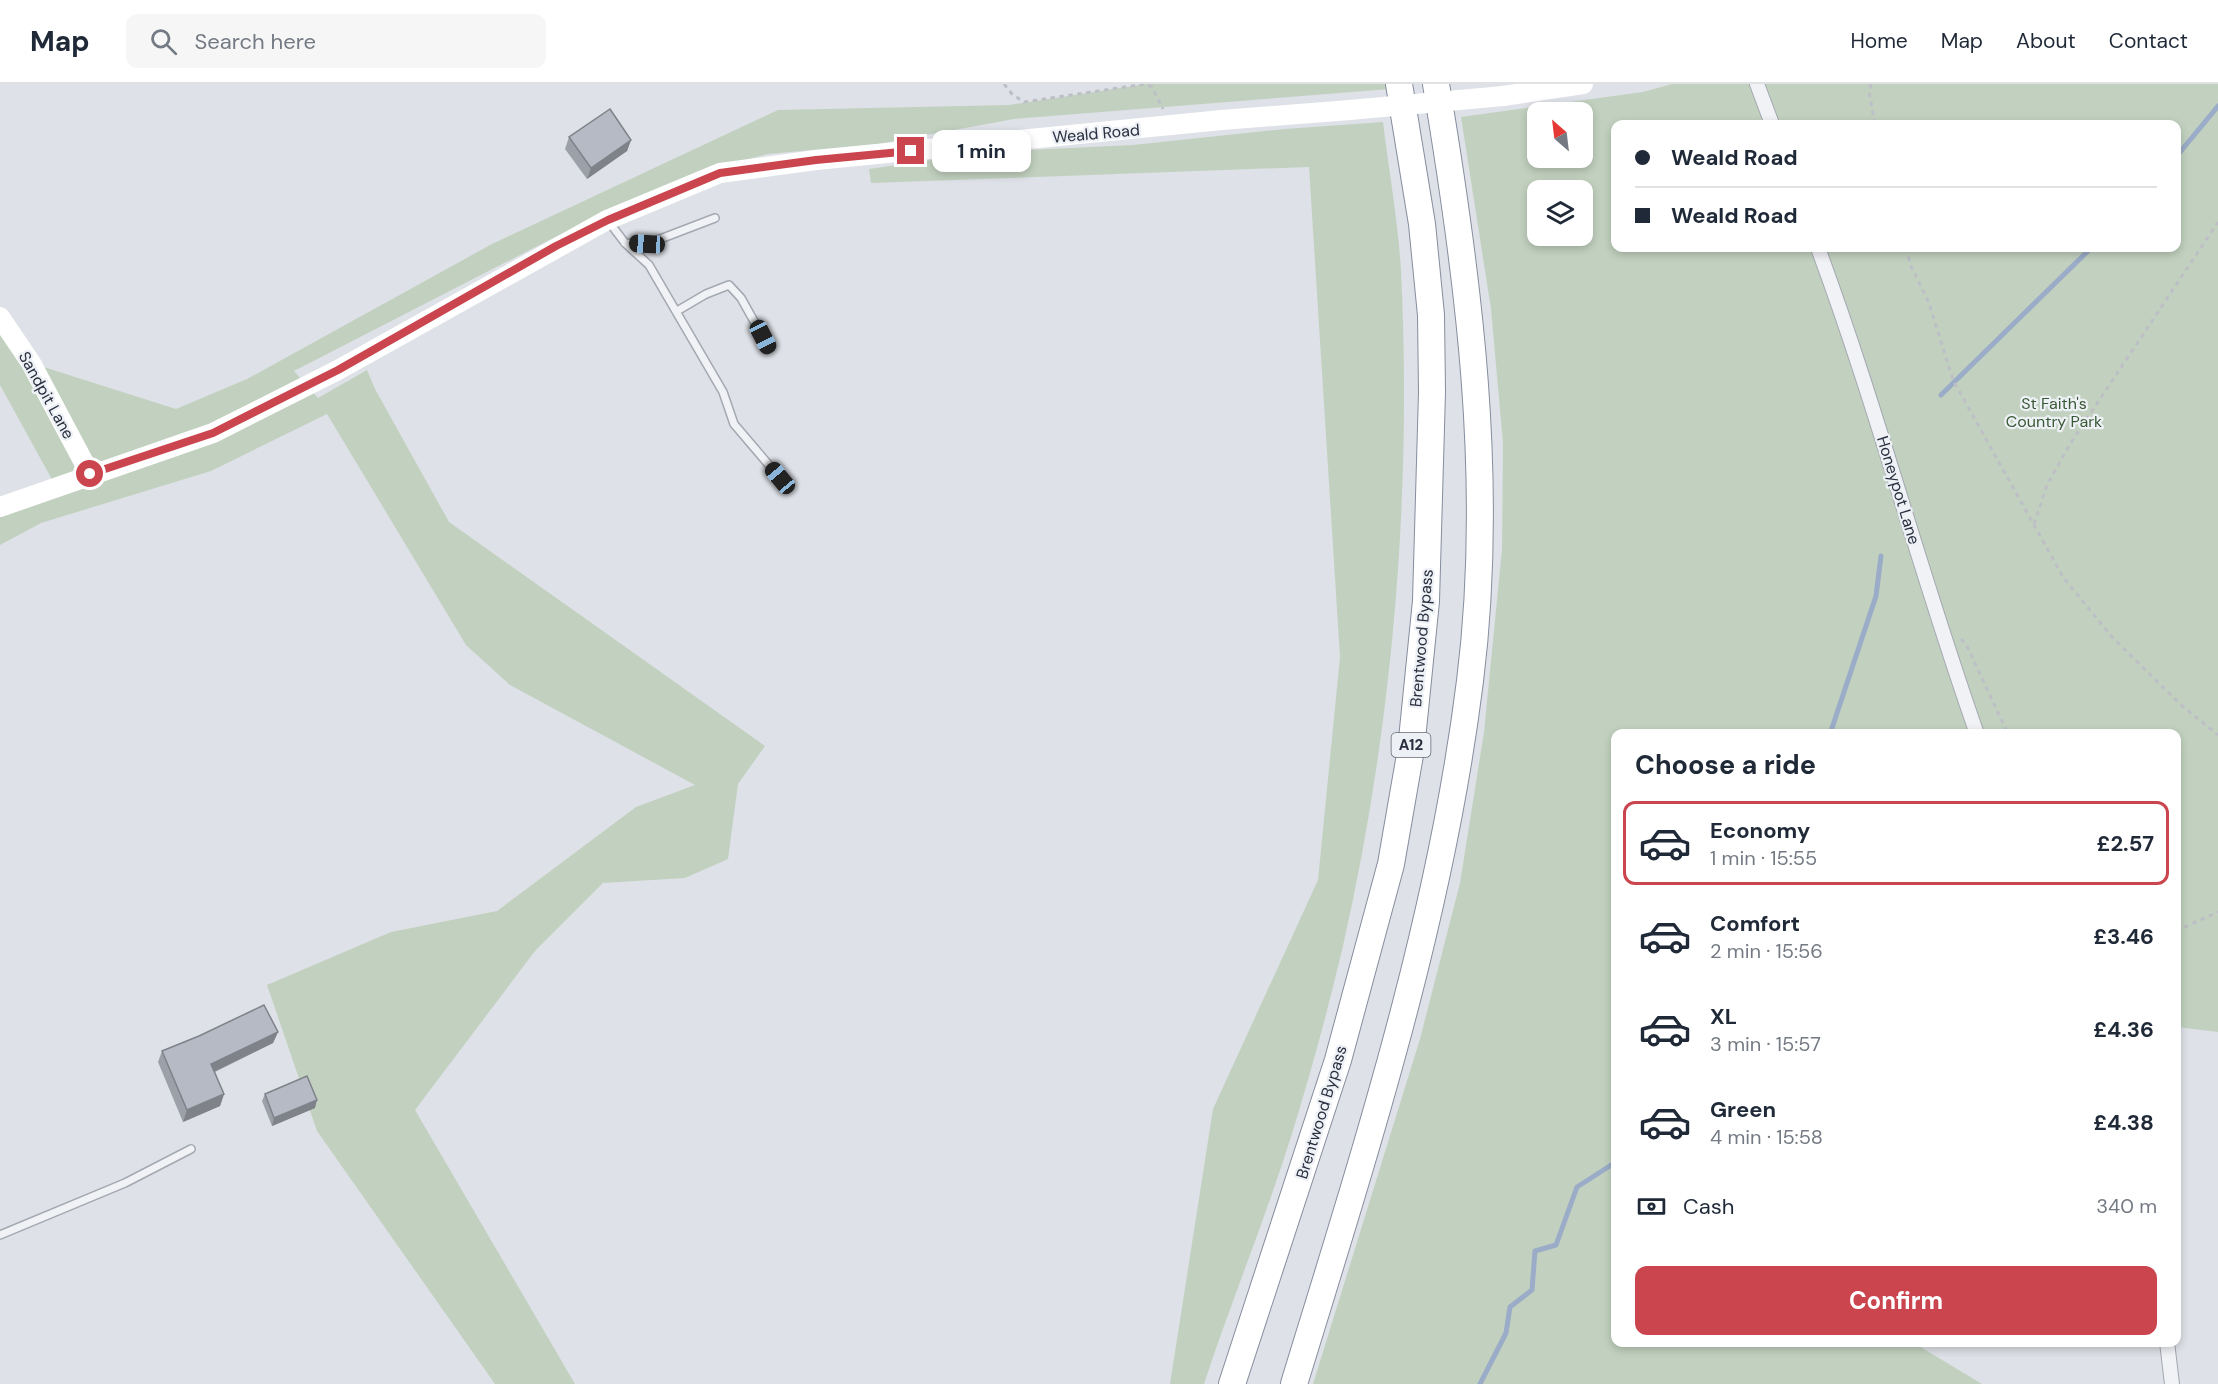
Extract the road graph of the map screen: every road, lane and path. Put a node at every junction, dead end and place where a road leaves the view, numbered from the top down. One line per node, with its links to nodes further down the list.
1 (1004, 84): 9 (path)
2 (1399, 84): 32 (highway, Brentwood Bypass / A12)
3 (1436, 84): 33 (highway)
4 (1583, 84): 9 (street, Weald Road, bridge)
5 (1757, 84): 7 (street)
6 (1871, 84): 8 (path)
7 (1770, 120)
8 (1874, 120)
9 (1170, 126): 11 (street, Weald Road)
10 (715, 218): 13 (lane)
11 (608, 220): 13 (lane); 19 (street, Weald Road)
12 (2218, 222): 22 (path)
13 (625, 243): 16 (lane)
14 (1819, 252): 23 (street, Honeypot Lane)
15 (1907, 252): 22 (path)
16 (677, 311): 18 (lane); 20 (lane)
17 (0, 317): 19 (street, Sandpit Lane)
18 (769, 348)
19 (90, 474): 21 (street, Weald Road)
20 (780, 478)
21 (0, 507)
22 (2034, 524): 26 (path)
23 (1942, 634): 24 (street, Honeypot Lane); 25 (path)
24 (1975, 729)
25 (2006, 729)
26 (2218, 735)
27 (2218, 912): 28 (path)
28 (2181, 929)
29 (191, 1149): 30 (lane)
30 (0, 1235)
31 (2168, 1347): 34 (street)
32 (1232, 1384)
33 (1294, 1384)
34 (2172, 1384)

